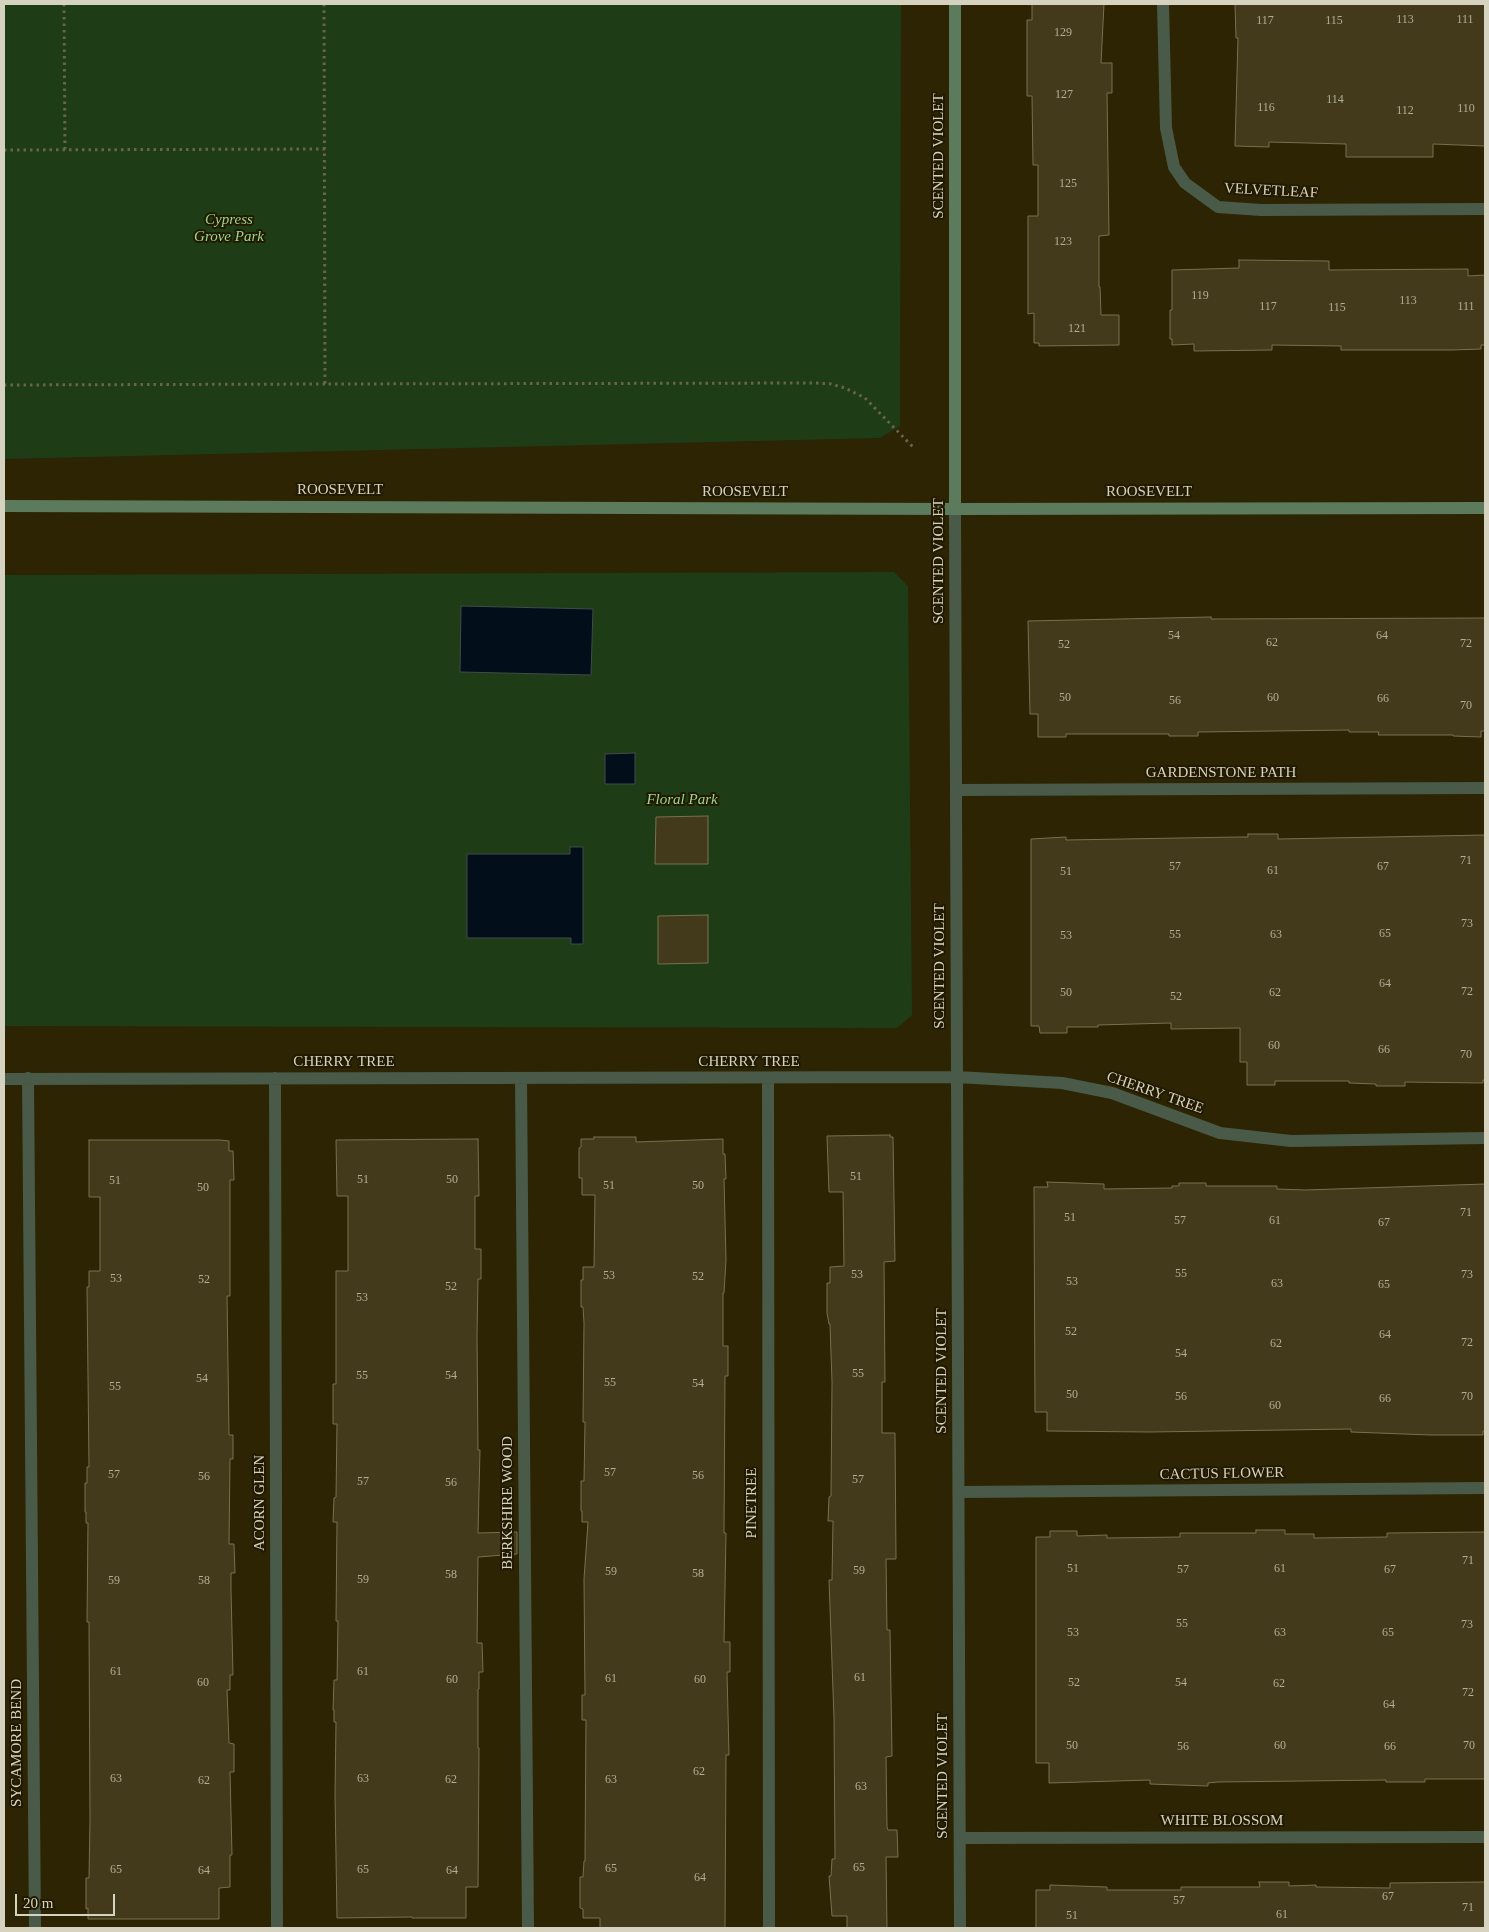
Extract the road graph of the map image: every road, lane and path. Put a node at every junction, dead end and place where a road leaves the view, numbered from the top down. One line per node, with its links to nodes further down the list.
1 (64, 4): 7 (path)
2 (324, 4): 5 (path)
3 (955, 4): 14 (street, SCENTED VIOLET)
4 (1163, 4): 8 (street, VELVETLEAF)
5 (325, 149): 7 (path); 9 (path)
6 (4, 150): 7 (path)
7 (65, 150)
8 (1485, 210)
9 (326, 384): 10 (path); 11 (path)
10 (4, 385)
11 (913, 447)
12 (4, 506): 14 (street, ROOSEVELT)
13 (1485, 508): 14 (street, ROOSEVELT)
14 (955, 509): 16 (street, SCENTED VIOLET)
15 (1485, 788): 16 (street, GARDENSTONE PATH)
16 (956, 790): 17 (street, SCENTED VIOLET)
17 (957, 1077): 22 (street, CHERRY TREE); 23 (street, CHERRY TREE); 25 (street, SCENTED VIOLET)
18 (4, 1078): 19 (street, CHERRY TREE)
19 (28, 1078): 20 (street, CHERRY TREE); 28 (street, SYCAMORE BEND)
20 (275, 1078): 21 (street, CHERRY TREE); 29 (street, ACORN GLEN)
21 (521, 1078): 22 (street, CHERRY TREE); 30 (street, BERKSHIRE WOOD)
22 (768, 1078): 31 (street, PINETREE)
23 (1485, 1138)
24 (1485, 1488): 25 (street, CACTUS FLOWER)
25 (958, 1492): 27 (street, SCENTED VIOLET)
26 (1485, 1836): 27 (street, WHITE BLOSSOM)
27 (960, 1838): 32 (street, SCENTED VIOLET)
28 (35, 1928)
29 (277, 1928)
30 (528, 1928)
31 (769, 1928)
32 (960, 1928)

